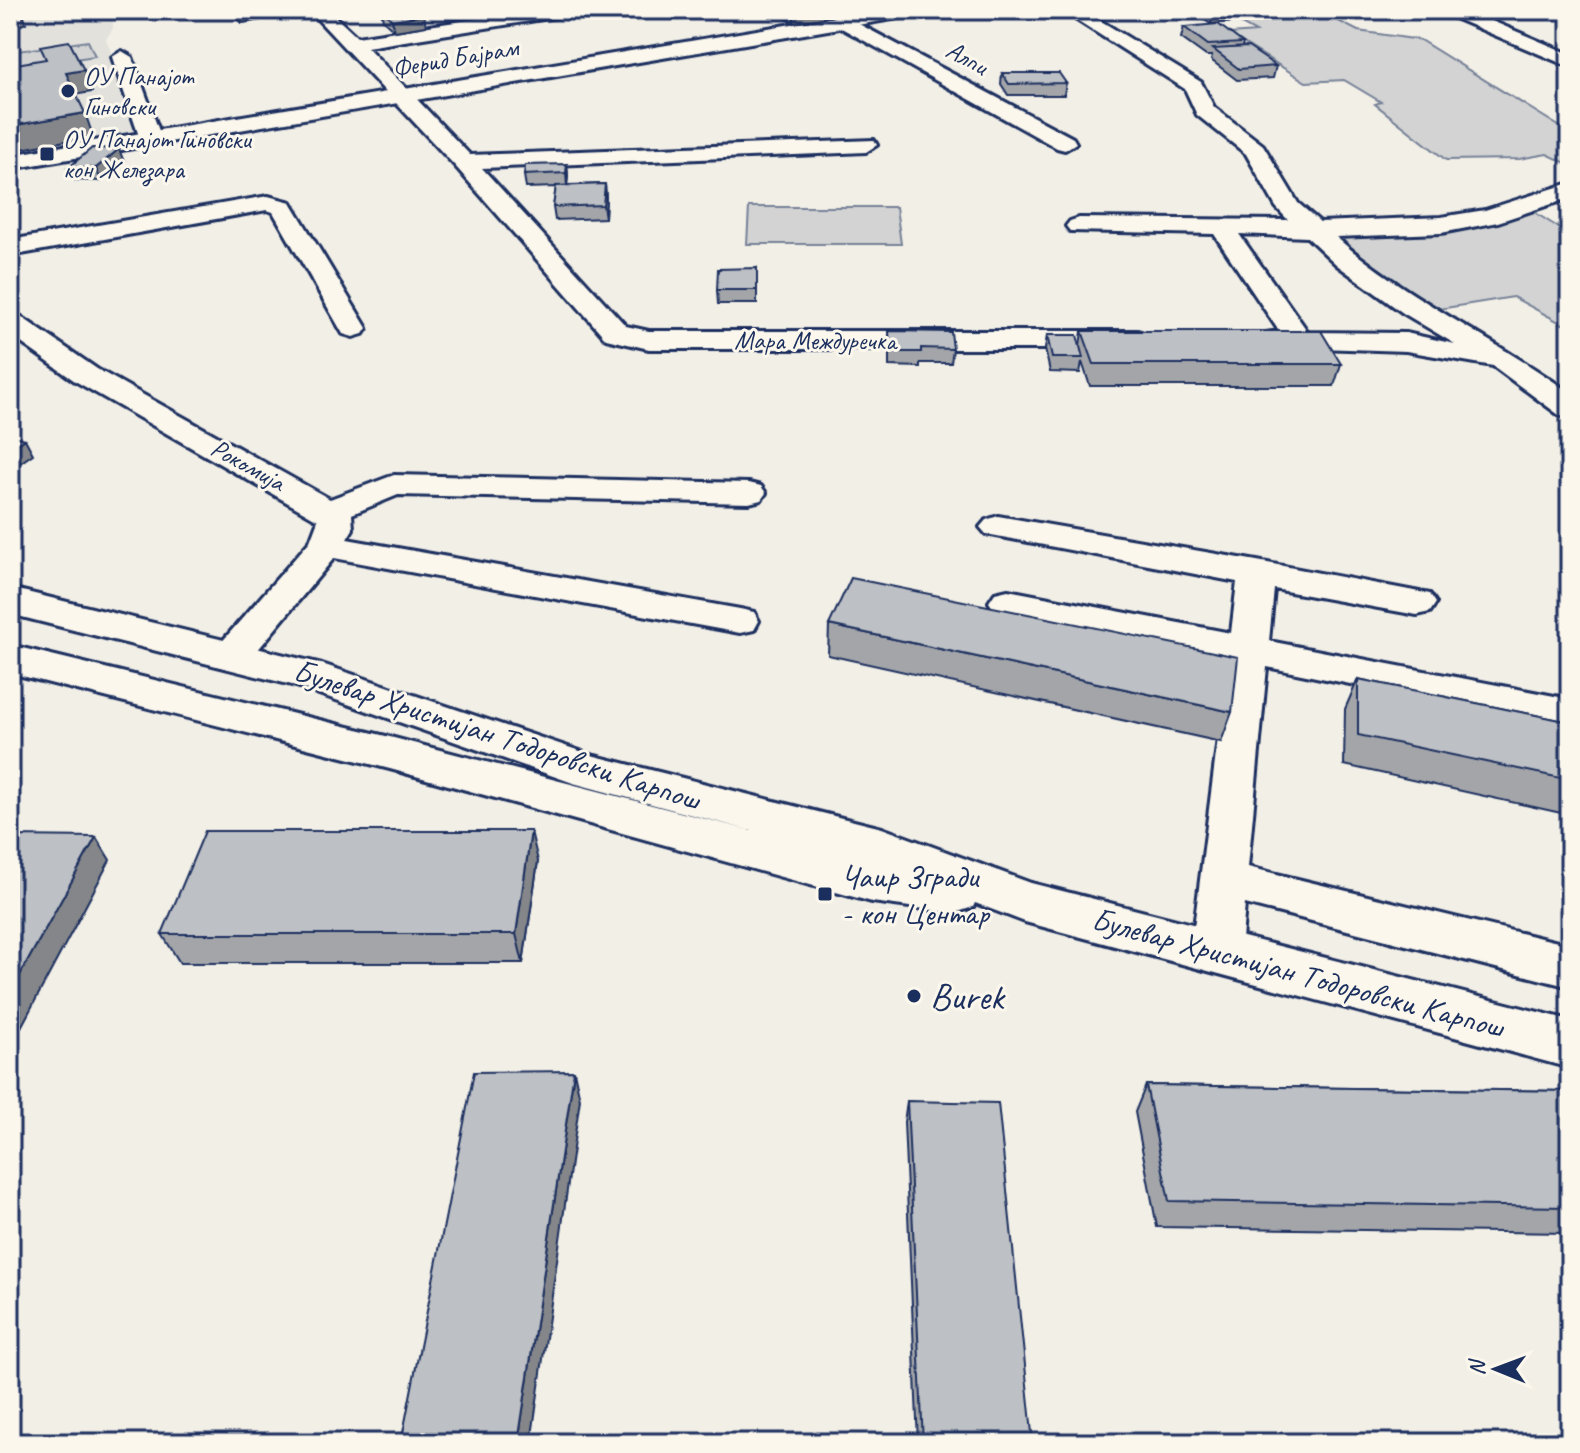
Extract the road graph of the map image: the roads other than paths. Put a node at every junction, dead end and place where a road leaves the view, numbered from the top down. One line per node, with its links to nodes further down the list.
1 (318, 10): 7 (street, Мара Междуречка)
2 (568, 10): 7 (street)
3 (910, 10): 6 (street, Ферид Бајрам)
4 (1070, 10): 19 (street)
5 (1451, 10): 9 (street)
6 (842, 21): 10 (street, Ферид Бајрам); 12 (street, Алпи)
7 (353, 43): 10 (street, Мара Междуречка)
8 (122, 57): 11 (street)
9 (1570, 61)
10 (401, 96): 11 (street, Ферид Бајрам); 15 (street, Мара Междуречка)
11 (151, 139): 14 (street, Ферид Бајрам)
12 (1065, 143)
13 (866, 145): 15 (street)
14 (10, 162)
15 (464, 162): 23 (street, Мара Междуречка)
16 (1570, 190): 19 (street)
17 (1079, 226): 18 (street)
18 (1222, 227): 19 (street); 25 (street)
19 (1312, 230): 26 (street)
20 (10, 248): 22 (street)
21 (10, 322): 31 (street, Рокомија)
22 (353, 328)
23 (1172, 340)
24 (1236, 340): 25 (street)
25 (1299, 340): 26 (street)
26 (1506, 362): 27 (street); 28 (street)
27 (1570, 390)
28 (1570, 408)
29 (749, 493): 31 (street)
30 (998, 527): 32 (street)
31 (328, 528): 36 (street, Рокомија); 38 (street)
32 (1257, 572): 35 (street); 37 (street)
33 (10, 601): 38 (street, Булевар Христијан Тодоровски Карпош)
34 (1008, 602): 37 (street)
35 (1417, 603)
36 (740, 621)
37 (1246, 648): 40 (street); 41 (street)
38 (233, 654): 42 (street, Булевар Христијан Тодоровски Карпош)
39 (10, 659): 42 (street, Булевар Христијан Тодоровски Карпош)
40 (1570, 714)
41 (1223, 880): 43 (street); 44 (street)
42 (1025, 902): 43 (street, Булевар Христијан Тодоровски Карпош)
43 (1216, 951): 45 (street, Булевар Христијан Тодоровски Карпош)
44 (1570, 966)
45 (1570, 1044)

